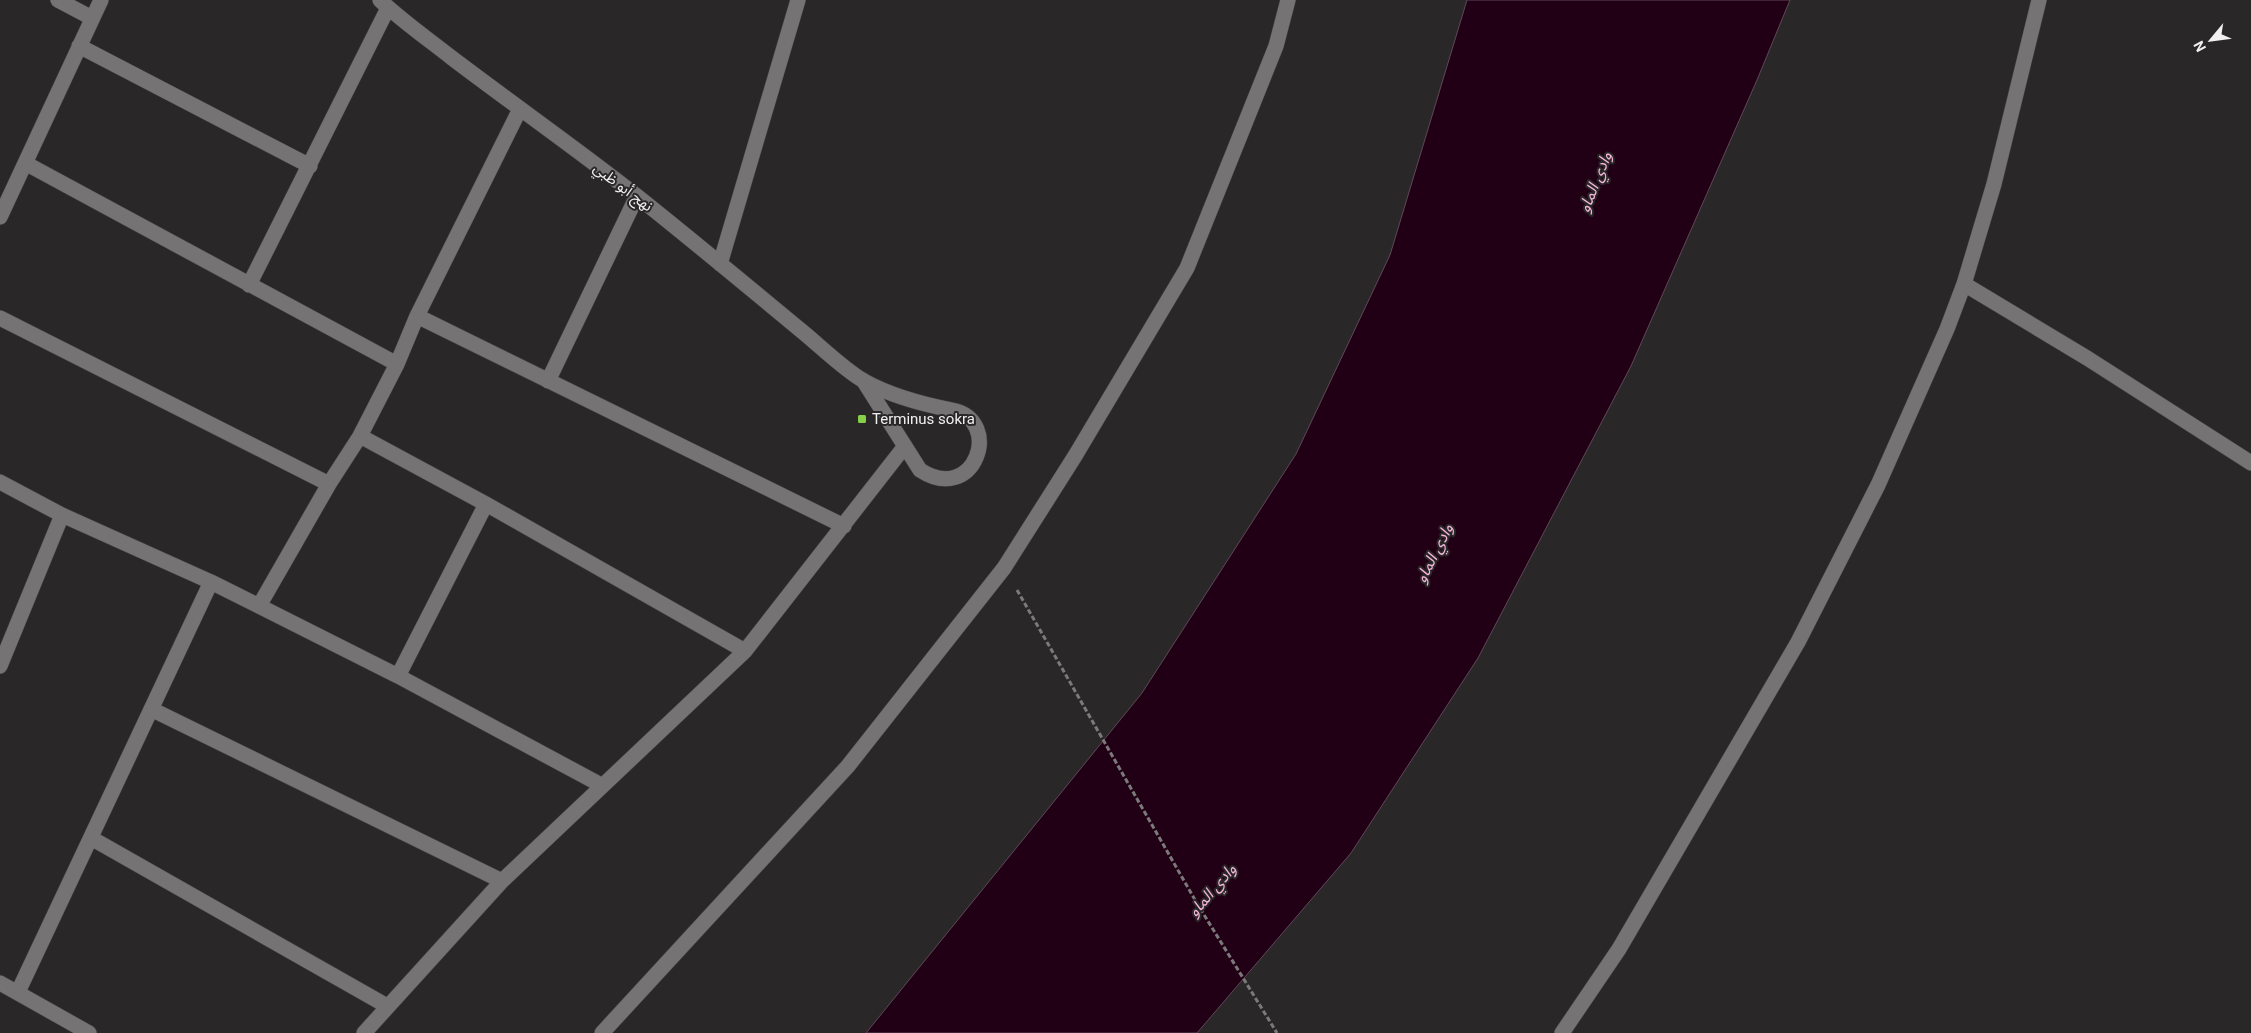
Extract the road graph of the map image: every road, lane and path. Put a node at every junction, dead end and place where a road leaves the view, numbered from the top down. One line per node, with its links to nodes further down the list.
1 (58, 0): 7 (street)
2 (101, 0): 7 (street)
3 (798, 0): 14 (street)
4 (1288, 0): 30 (street)
5 (2039, 0): 15 (street)
6 (384, 4): 9 (street, نهج أبو ظبي); 11 (street)
7 (92, 18): 8 (street)
8 (79, 46): 10 (street); 11 (street)
9 (520, 109): 12 (street, نهج أبو ظبي); 17 (street)
10 (25, 162): 13 (street); 16 (street)
11 (310, 166): 16 (street)
12 (636, 196): 14 (street, نهج أبو ظبي); 21 (street)
13 (0, 217)
14 (720, 264): 20 (street, نهج أبو ظبي)
15 (1964, 284): 24 (street); 47 (street)
16 (249, 285): 19 (street)
17 (417, 316): 19 (street); 21 (street)
18 (0, 318): 26 (street)
19 (397, 364): 22 (street)
20 (863, 380): 23 (street); 23 (street)
21 (548, 381): 29 (street)
22 (360, 436): 26 (street); 27 (street)
23 (905, 446): 29 (street)
24 (2251, 463)
25 (0, 482): 28 (street)
26 (329, 484): 32 (street)
27 (486, 504): 33 (street); 35 (street)
28 (62, 515): 31 (street); 34 (street)
29 (844, 526): 33 (street)
30 (1004, 568): 45 (street); 46 (path)
31 (211, 582): 32 (street); 36 (street)
32 (259, 606): 35 (street)
33 (745, 651): 37 (street)
34 (0, 666)
35 (398, 676): 37 (street)
36 (151, 709): 38 (street); 39 (street)
37 (601, 785): 39 (street)
38 (91, 838): 41 (street); 42 (street)
39 (502, 881): 42 (street)
40 (0, 983): 41 (street)
41 (18, 992): 43 (street)
42 (386, 1006): 44 (street)
43 (89, 1033)
44 (364, 1033)
45 (602, 1033)
46 (1276, 1033)
47 (1562, 1033)

